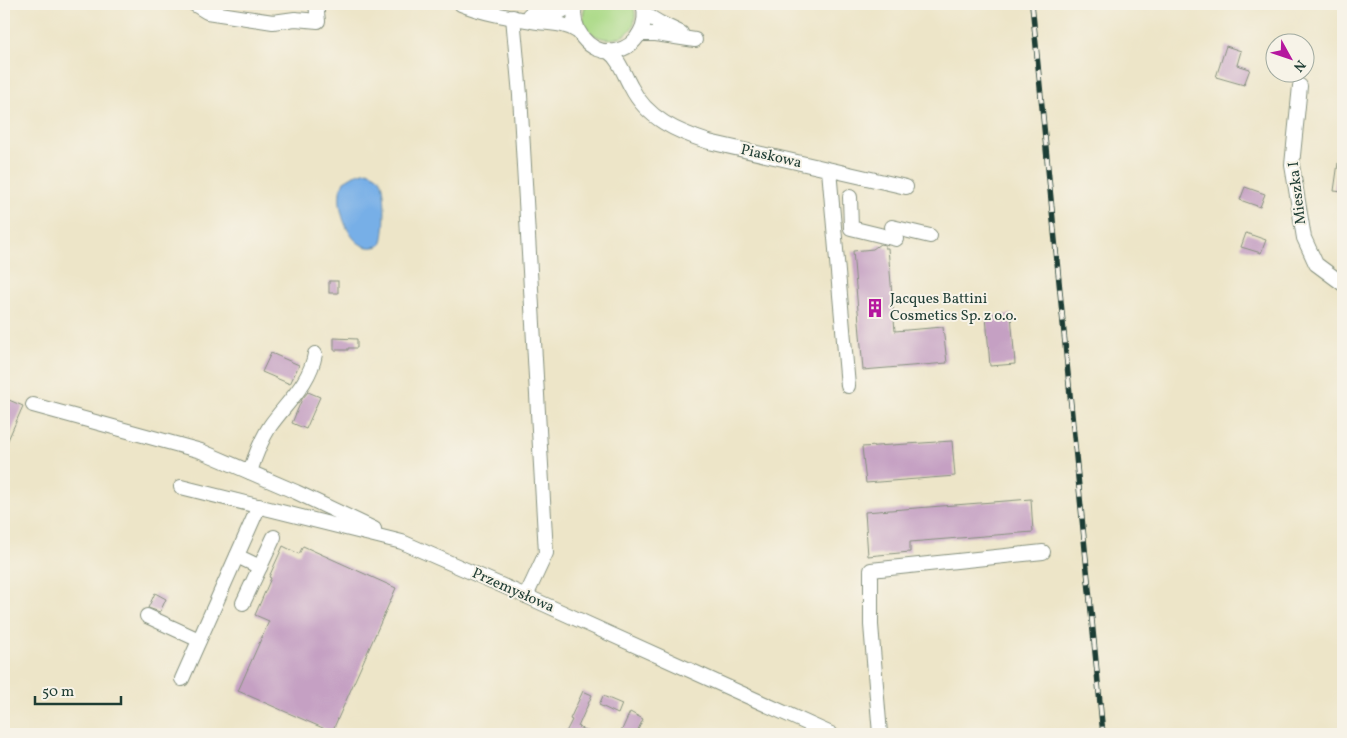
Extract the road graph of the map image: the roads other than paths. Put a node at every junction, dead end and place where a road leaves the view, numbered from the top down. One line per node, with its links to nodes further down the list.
1 (194, 4): 2 (street)
2 (316, 4)
3 (461, 4): 6 (street)
4 (575, 4): 6 (street); 7 (street)
5 (644, 9): 8 (street, Piaskowa); 8 (street)
6 (513, 17): 7 (street); 28 (street)
7 (577, 31): 9 (street)
8 (635, 39): 9 (street); 11 (street, Piaskowa)
9 (608, 51): 11 (street, Piaskowa)
10 (1300, 86): 16 (street, Mieszka I)
11 (645, 106): 12 (street, Piaskowa)
12 (829, 170): 13 (street, Piaskowa); 18 (street)
13 (906, 187)
14 (850, 197): 15 (street)
15 (930, 236)
16 (1343, 284)
17 (315, 354): 20 (street)
18 (848, 386)
19 (33, 405): 20 (street)
20 (250, 472): 24 (street)
21 (180, 487): 22 (street, Przemysłowa)
22 (259, 506): 24 (street, Przemysłowa); 26 (street)
23 (274, 537): 27 (street)
24 (402, 542): 28 (street, Przemysłowa)
25 (1043, 552): 34 (street)
26 (237, 556): 27 (street); 31 (street)
27 (260, 567): 29 (street)
28 (526, 596): 33 (street, Przemysłowa)
29 (244, 603)
30 (147, 616): 31 (street)
31 (199, 640): 32 (street)
32 (182, 679)
33 (831, 734)
34 (880, 734)

